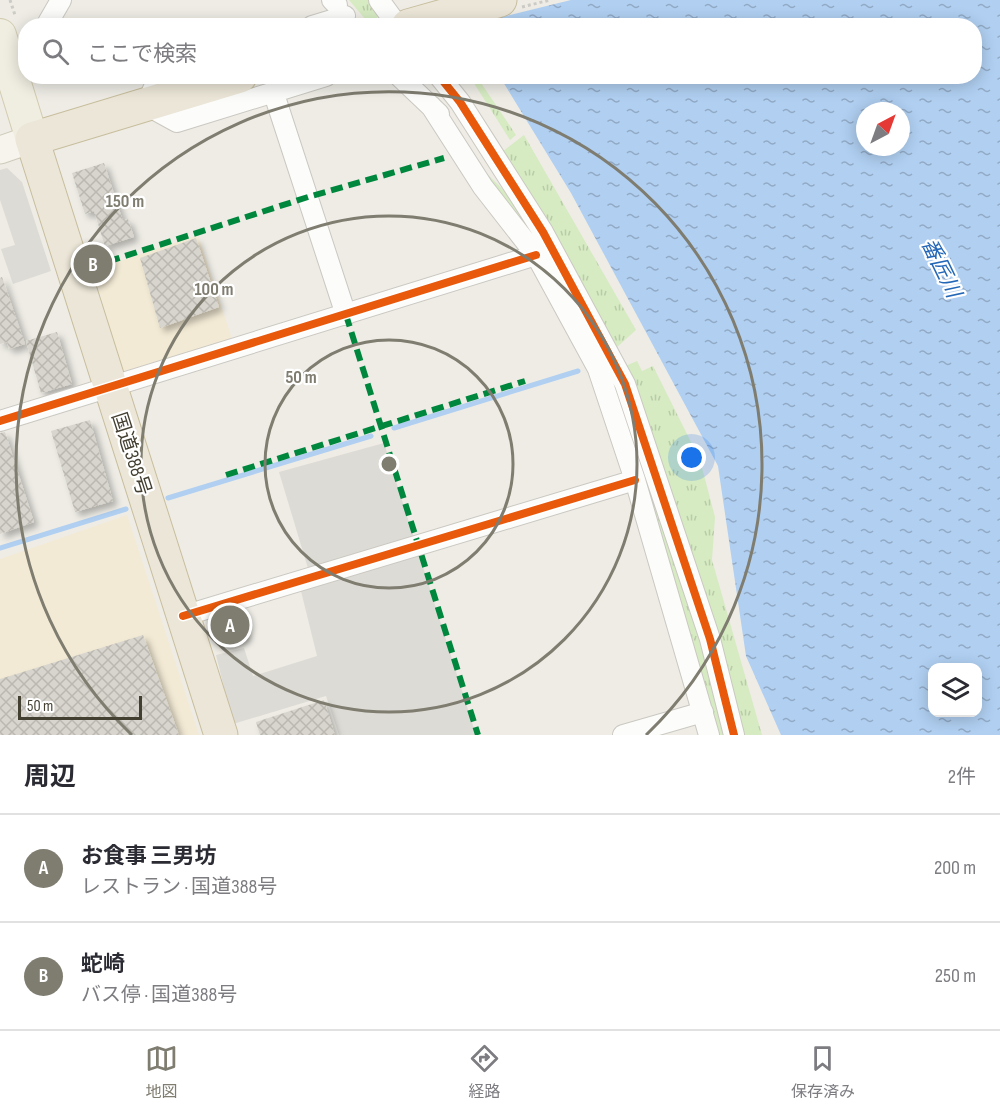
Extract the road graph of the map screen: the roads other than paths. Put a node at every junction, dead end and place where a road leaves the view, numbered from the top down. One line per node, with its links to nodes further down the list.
1 (61, 0): 5 (street)
2 (380, 0): 7 (street)
3 (500, 0): 8 (highway)
4 (340, 9): 6 (street)
5 (51, 18)
6 (325, 18)
7 (402, 18)
8 (432, 18)
9 (11, 50): 10 (main road)
10 (18, 80)
11 (19, 84): 19 (main road)
12 (194, 84): 16 (highway)
13 (303, 84): 17 (street)
14 (408, 84): 18 (street)
15 (445, 84): 21 (street)
16 (153, 91): 17 (street); 19 (highway)
17 (274, 94): 23 (street)
18 (431, 106): 21 (street); 22 (street)
19 (32, 139): 20 (street); 24 (highway, 国道388号)
20 (0, 150)
21 (511, 182): 32 (street)
22 (536, 255): 23 (street); 26 (street)
23 (346, 315): 24 (street)
24 (110, 388): 25 (street); 27 (highway, 国道388号)
25 (0, 421)
26 (634, 480): 27 (street); 28 (street)
27 (183, 616): 29 (highway, 国道388号)
28 (703, 712): 30 (street); 31 (street)
29 (220, 735)
30 (623, 735)
31 (709, 735)
32 (734, 735)

